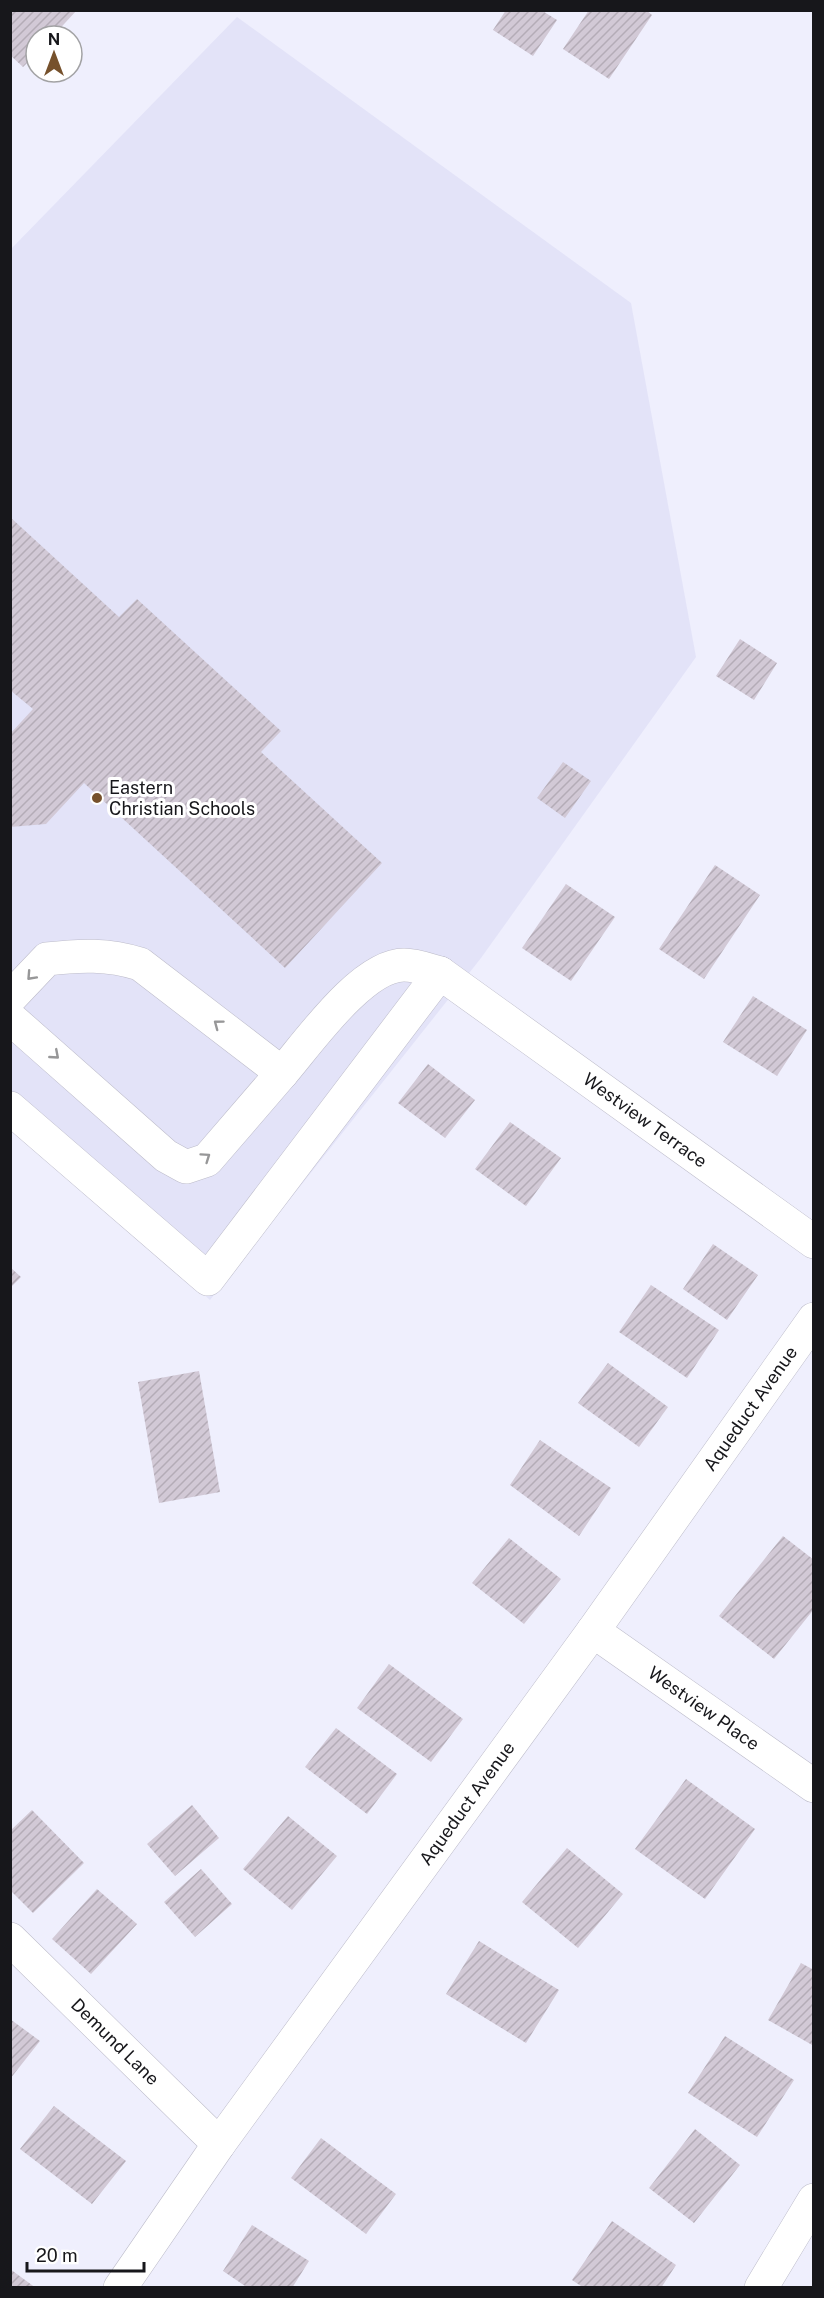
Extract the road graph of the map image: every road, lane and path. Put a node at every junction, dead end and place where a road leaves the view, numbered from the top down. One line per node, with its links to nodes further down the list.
1 (440, 973): 4 (street); 5 (street); 6 (street, Westview Terrace)
2 (10, 998): 4 (street, one-way to 2)
3 (10, 1018): 4 (street, one-way to 4)
4 (282, 1073)
5 (10, 1108)
6 (813, 1242)
7 (813, 1319): 8 (street, Aqueduct Avenue)
8 (593, 1631): 9 (street, Westview Place); 11 (street, Aqueduct Avenue)
9 (813, 1786)
10 (10, 1939): 11 (street, Demund Lane)
11 (219, 2144): 13 (street, Aqueduct Avenue)
12 (813, 2200): 14 (street)
13 (120, 2288)
14 (760, 2288)

